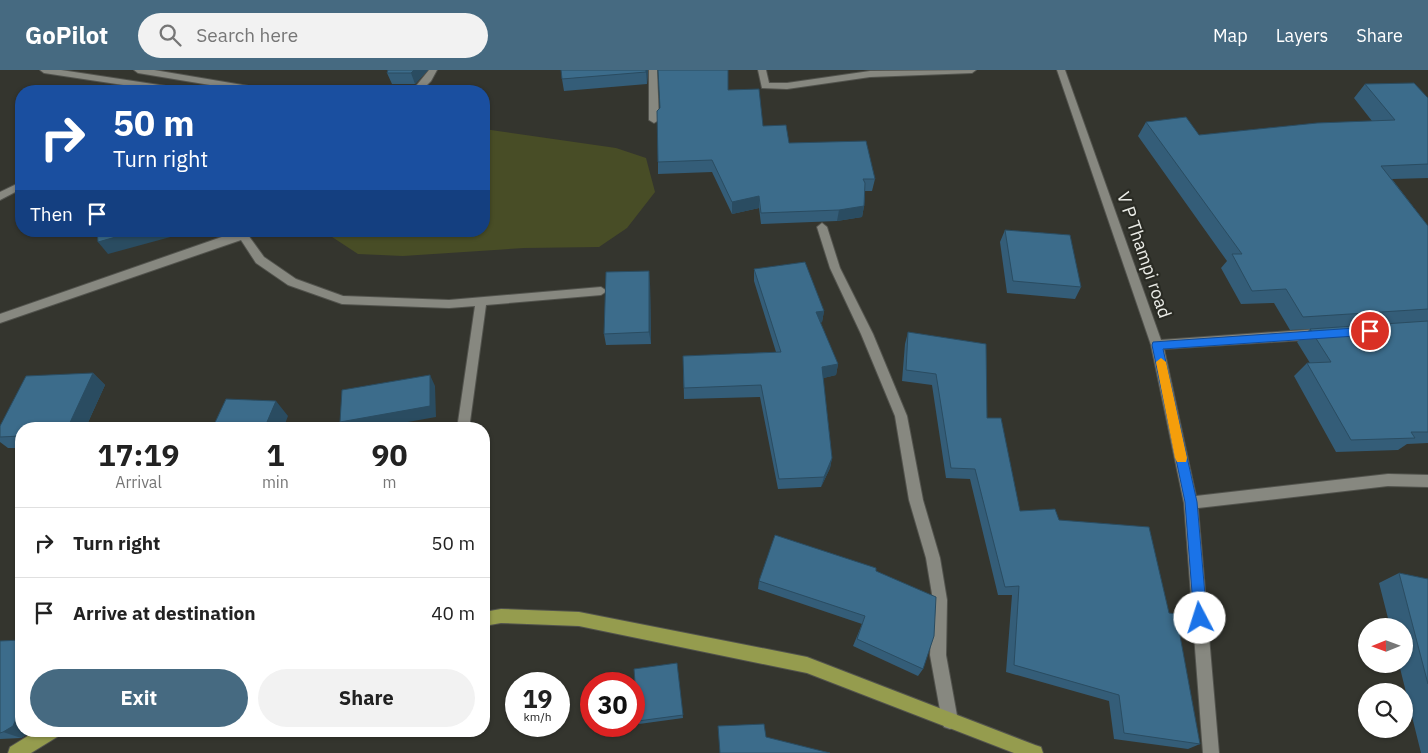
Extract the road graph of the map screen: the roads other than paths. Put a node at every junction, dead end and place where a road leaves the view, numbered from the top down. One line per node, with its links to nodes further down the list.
1 (44, 70): 8 (street)
2 (138, 70): 9 (street)
3 (432, 70): 10 (street)
4 (653, 70): 11 (street)
5 (762, 70): 6 (street)
6 (972, 70)
7 (1061, 70): 21 (street, V P Thampi road)
8 (140, 85)
9 (226, 85)
10 (422, 85)
11 (654, 120)
12 (15, 188): 13 (street)
13 (0, 197)
14 (822, 227): 26 (street)
15 (232, 237): 19 (street)
16 (246, 237): 18 (street)
17 (601, 291): 18 (street)
18 (481, 301): 22 (street)
19 (0, 319)
20 (1331, 334): 21 (street)
21 (1157, 345): 24 (street, V P Thampi road)
22 (464, 422)
23 (1428, 481): 24 (street)
24 (1191, 502): 30 (street, V P Thampi road)
25 (490, 618): 26 (main road)
26 (950, 722): 29 (main road)
27 (41, 737): 28 (main road)
28 (16, 753)
29 (1036, 753)
30 (1212, 753)

